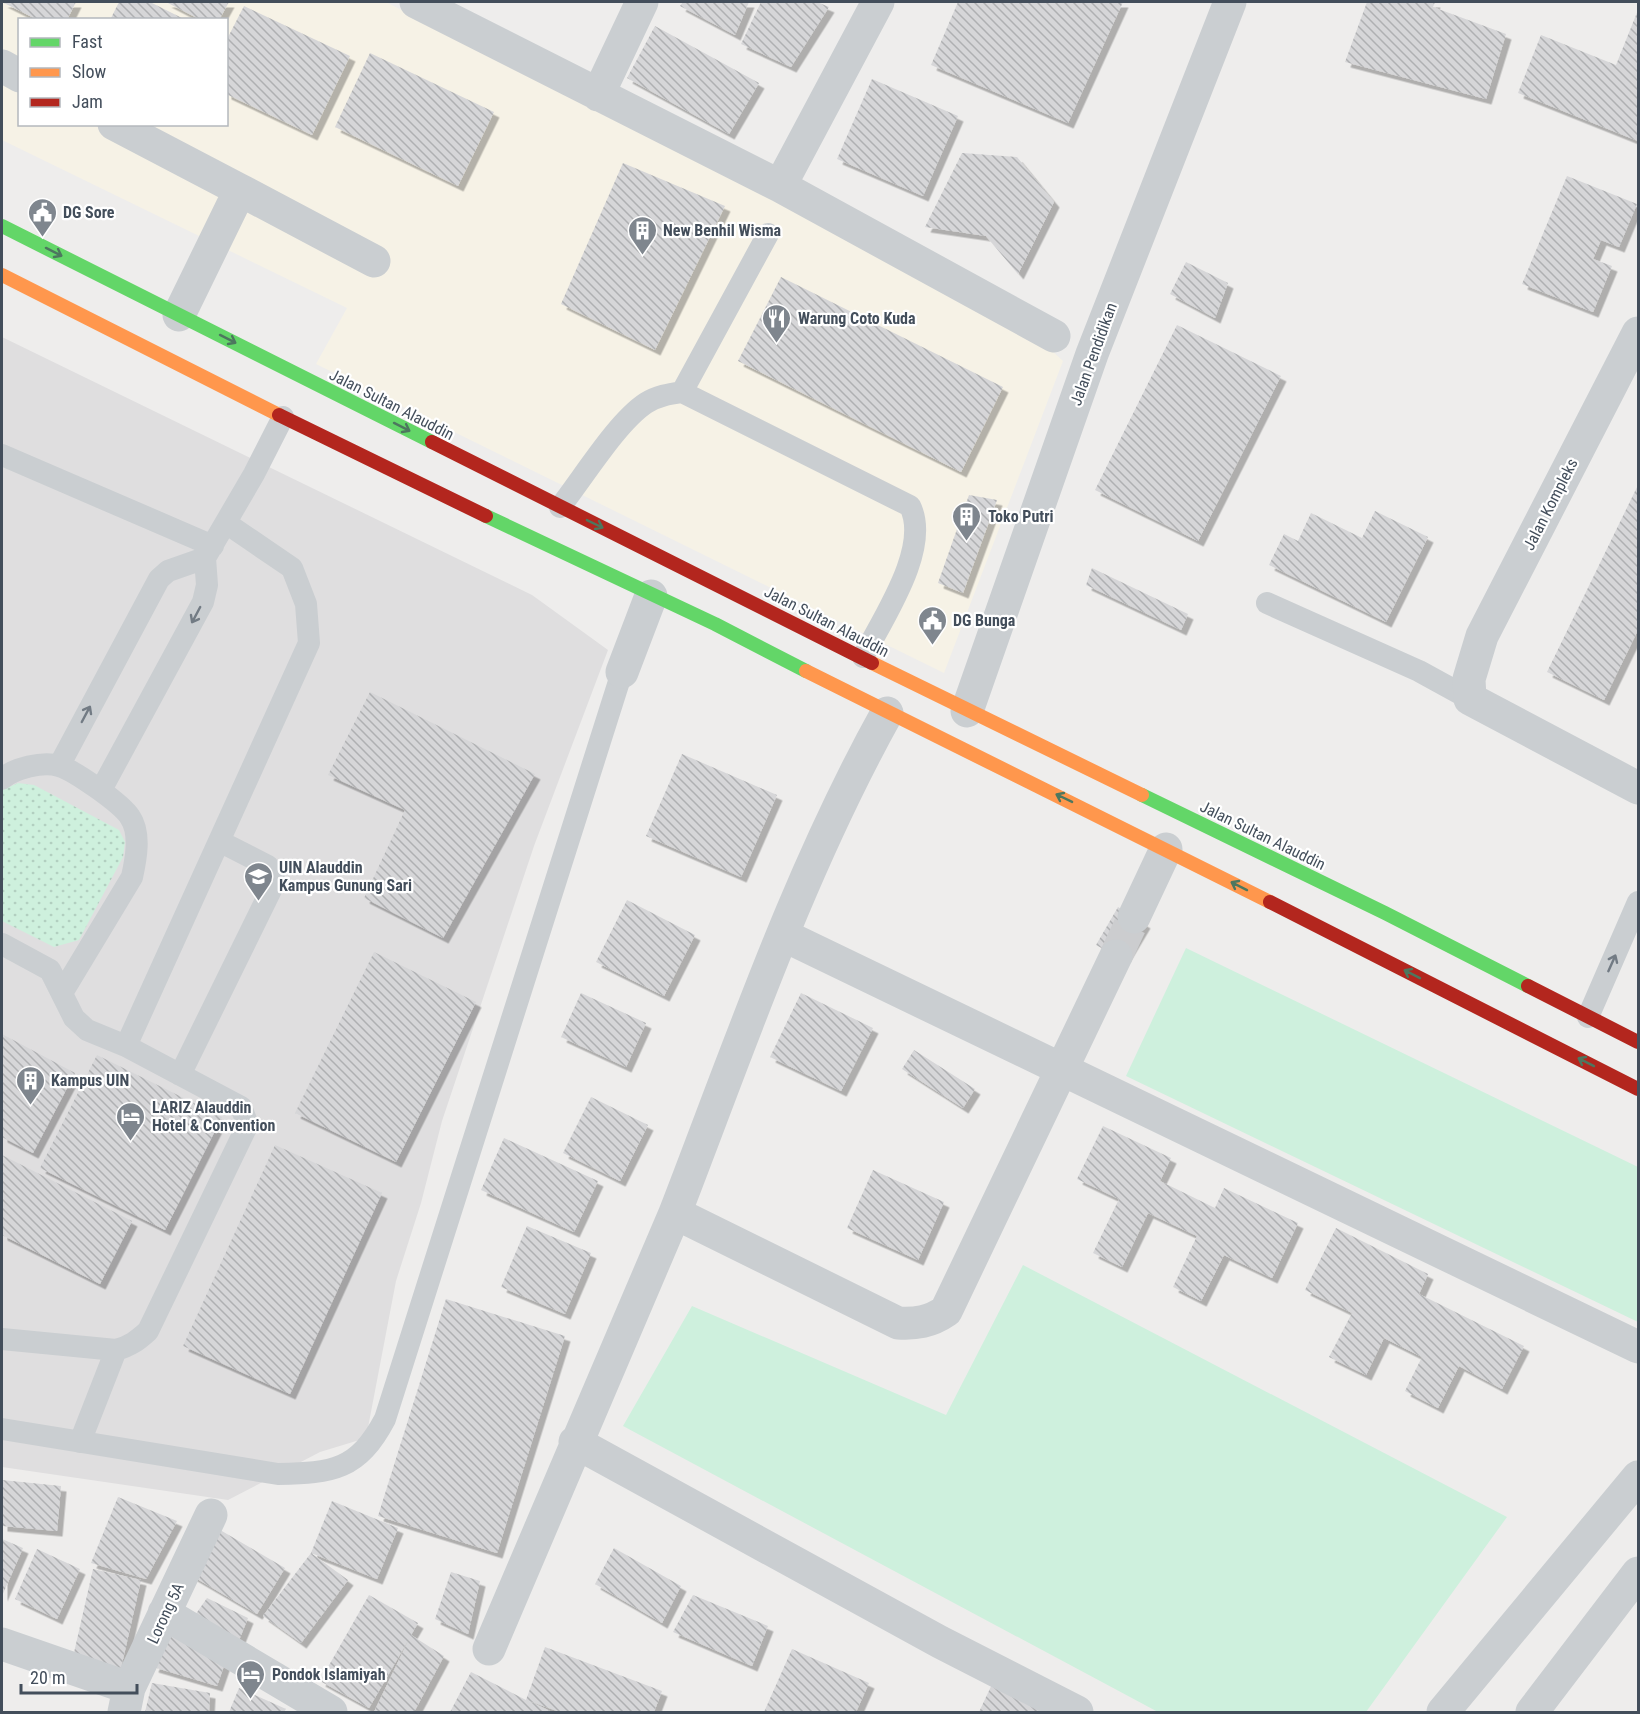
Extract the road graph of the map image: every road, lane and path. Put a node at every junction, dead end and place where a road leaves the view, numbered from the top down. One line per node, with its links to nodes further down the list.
1 (416, 2): 7 (street)
2 (642, 2): 7 (street)
3 (878, 2): 9 (street)
4 (1230, 2): 29 (street, Jalan Pendidikan)
5 (2, 66): 6 (street)
6 (18, 75)
7 (598, 95): 9 (street)
8 (118, 126): 10 (street)
9 (780, 186): 17 (street)
10 (240, 190): 13 (street); 15 (street)
11 (2, 226): 15 (highway, Jalan Sultan Alauddin, one-way to 15)
12 (768, 234): 18 (lane)
13 (374, 261)
14 (2, 275): 19 (highway)
15 (179, 315): 21 (highway, Jalan Sultan Alauddin, one-way to 21)
16 (1638, 333): 28 (street, Jalan Kompleks)
17 (1054, 336)
18 (682, 392): 21 (lane); 26 (lane)
19 (283, 417): 22 (lane); 24 (highway)
20 (2, 455): 23 (lane)
21 (560, 507): 26 (highway, Jalan Sultan Alauddin, one-way to 26)
22 (226, 523): 23 (lane); 35 (lane)
23 (209, 552): 31 (lane, one-way to 23); 34 (lane, one-way to 34)
24 (651, 596): 27 (street); 30 (highway)
25 (1266, 603): 28 (lane)
26 (863, 657): 29 (highway, Jalan Sultan Alauddin)
27 (622, 672): 54 (lane)
28 (1470, 689): 33 (street)
29 (967, 711): 43 (highway, Jalan Sultan Alauddin)
30 (887, 713): 36 (highway, one-way to 30); 39 (street)
31 (59, 766): 32 (lane); 34 (lane)
32 (2, 778)
33 (1638, 788)
34 (101, 790): 42 (lane)
35 (219, 842): 45 (lane); 47 (lane)
36 (1166, 849): 37 (street); 48 (highway, one-way to 36)
37 (1141, 902)
38 (1638, 902): 43 (lane, one-way to 38)
39 (783, 935): 46 (street); 49 (street)
40 (2, 944): 42 (lane)
41 (1116, 956): 46 (street)
42 (62, 993): 45 (lane)
43 (1588, 1017): 44 (highway, Jalan Sultan Alauddin)
44 (1638, 1042)
45 (126, 1046): 47 (lane)
46 (1063, 1071): 49 (street); 51 (street)
47 (180, 1075): 52 (lane)
48 (1638, 1089)
49 (675, 1213): 55 (street)
50 (2, 1339): 52 (lane)
51 (1638, 1347)
52 (116, 1350): 54 (lane)
53 (2, 1429): 54 (lane)
54 (80, 1442)
55 (575, 1442): 61 (street); 64 (street)
56 (1638, 1477): 65 (street)
57 (211, 1515): 59 (street, Lorong 5A)
58 (1632, 1595): 66 (street)
59 (164, 1613): 62 (street, Lorong 5A); 63 (street)
60 (2, 1644): 62 (street)
61 (489, 1649)
62 (126, 1700)
63 (331, 1713)
64 (1077, 1713)
65 (1443, 1713)
66 (1532, 1713)

